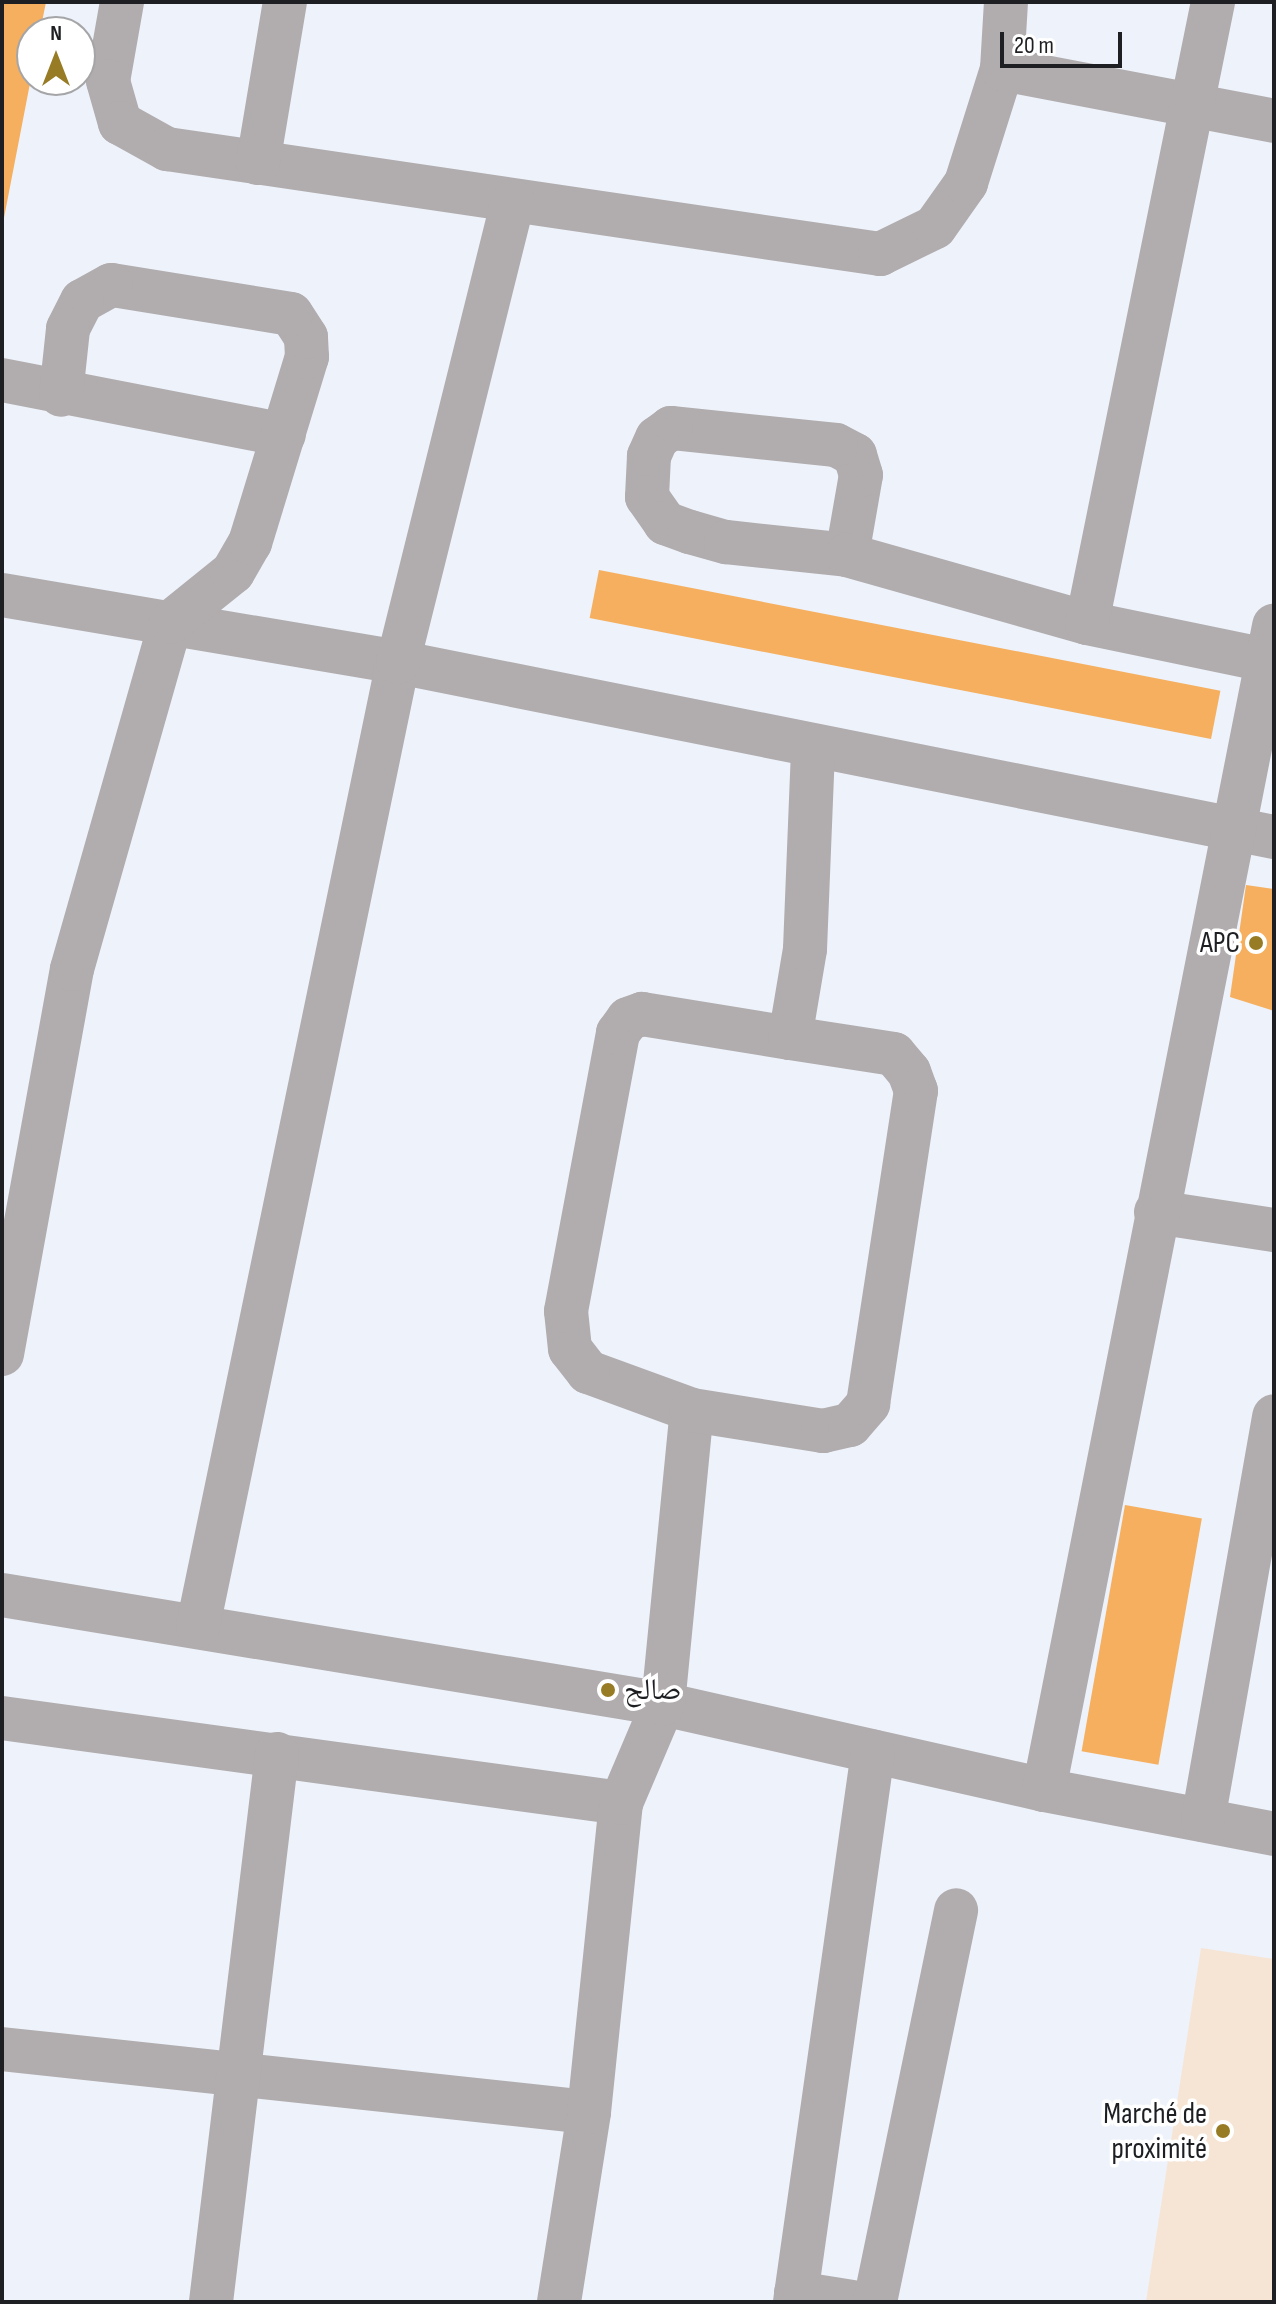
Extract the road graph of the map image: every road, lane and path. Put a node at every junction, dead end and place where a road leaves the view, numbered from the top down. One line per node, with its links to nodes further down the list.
1 (122, 2): 8 (street)
2 (285, 2): 8 (street)
3 (1006, 2): 5 (street)
4 (1213, 2): 6 (street)
5 (1002, 69): 6 (street); 9 (street)
6 (1195, 108): 7 (street); 16 (street)
7 (1274, 121)
8 (258, 163): 9 (street)
9 (513, 201): 18 (street)
10 (2, 380): 11 (street)
11 (61, 395): 12 (street); 12 (street)
12 (284, 435): 15 (street)
13 (847, 555): 13 (street); 16 (street)
14 (2, 595): 15 (street)
15 (171, 622): 18 (street); 25 (street)
16 (1087, 623): 17 (street)
17 (1270, 643): 20 (street)
18 (398, 662): 19 (street); 30 (street)
19 (813, 746): 20 (street); 22 (street)
20 (1230, 828): 21 (street); 23 (street)
21 (1274, 837)
22 (790, 1038): 26 (street); 26 (street)
23 (1156, 1212): 24 (street); 35 (street)
24 (1274, 1230)
25 (2, 1354)
26 (692, 1410): 31 (street)
27 (1274, 1416): 28 (street)
28 (1267, 1483): 37 (street)
29 (2, 1595): 30 (street)
30 (198, 1626): 31 (street)
31 (663, 1704): 33 (street); 36 (street)
32 (2, 1718): 34 (street)
33 (873, 1752): 35 (street); 43 (street)
34 (277, 1754): 36 (street); 41 (street)
35 (1044, 1790): 37 (street)
36 (621, 1803): 42 (street)
37 (1203, 1820): 38 (street)
38 (1274, 1834)
39 (956, 1910): 47 (street)
40 (2, 2049): 41 (street)
41 (240, 2077): 42 (street); 44 (street)
42 (589, 2112): 45 (street)
43 (795, 2298): 46 (street)
44 (211, 2302)
45 (559, 2302)
46 (852, 2302)
47 (875, 2302)

